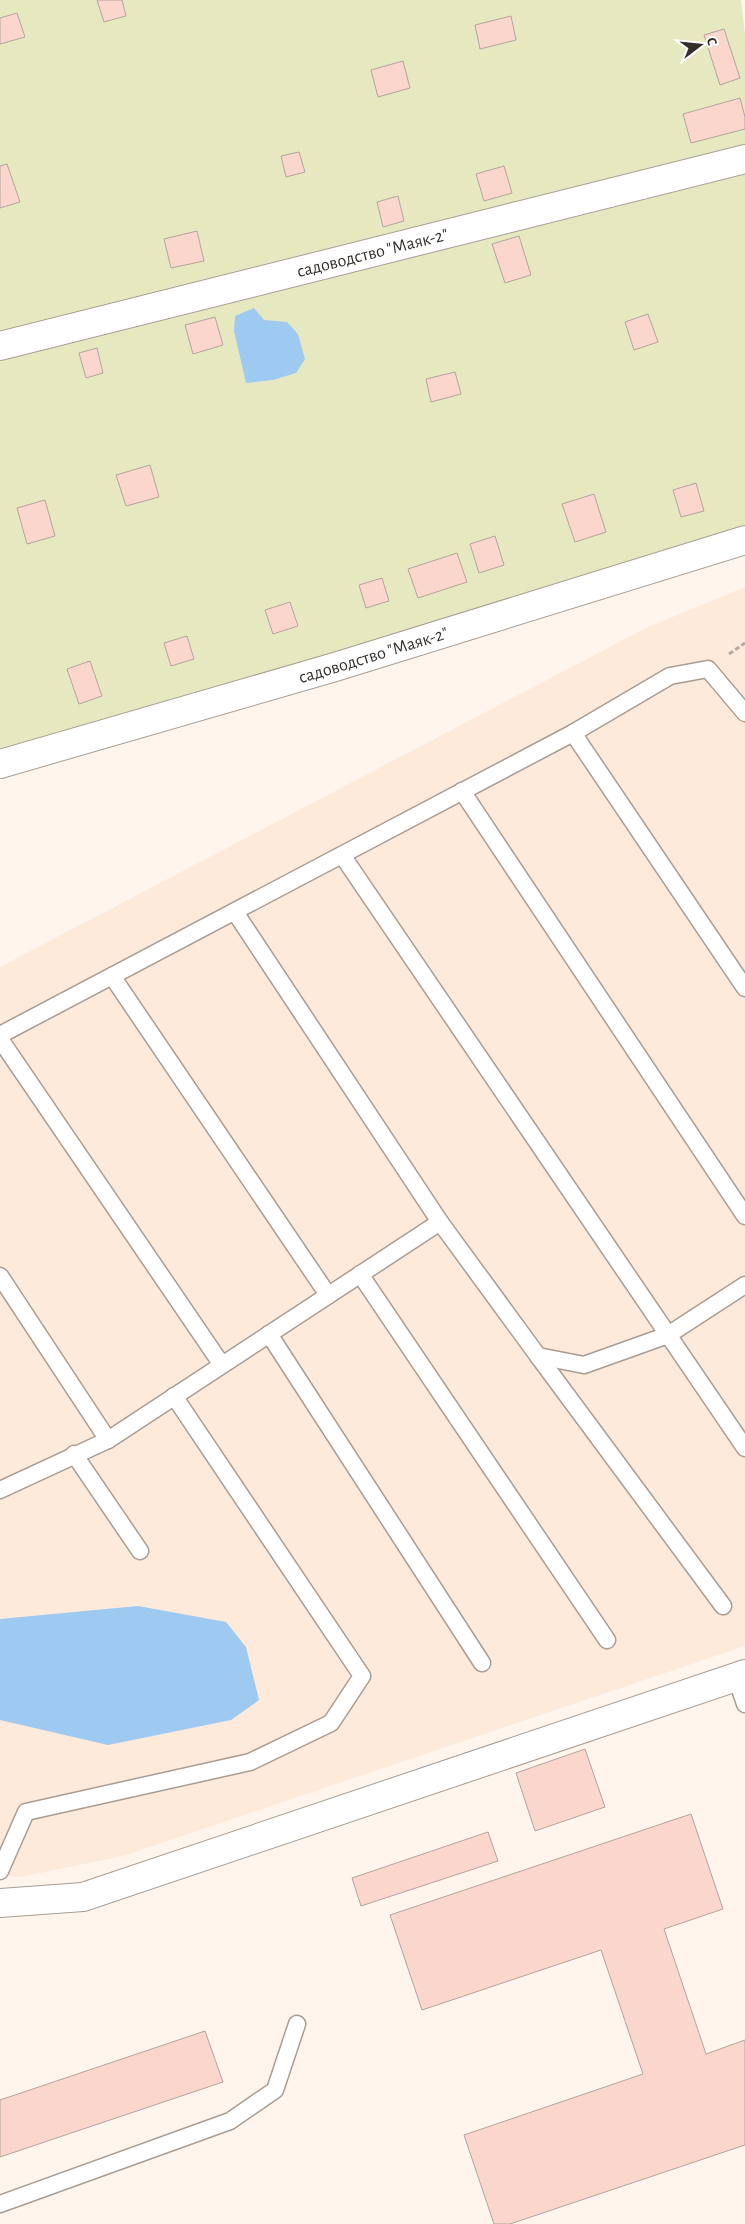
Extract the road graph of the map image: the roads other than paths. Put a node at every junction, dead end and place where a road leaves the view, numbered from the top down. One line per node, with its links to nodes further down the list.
1 (745, 158): 2 (street, садоводство "Маяк-2")
2 (0, 346)
3 (745, 540): 6 (street, садоводство "Маяк-2")
4 (745, 713): 5 (lane)
5 (573, 733): 7 (lane); 11 (lane)
6 (0, 764)
7 (462, 791): 8 (lane); 13 (lane)
8 (342, 855): 9 (lane); 20 (lane)
9 (235, 912): 10 (lane); 14 (lane)
10 (112, 976): 12 (lane); 18 (lane)
11 (745, 988)
12 (0, 1037): 22 (lane)
13 (745, 1216)
14 (440, 1222): 15 (lane); 21 (lane)
15 (360, 1274): 18 (lane); 30 (lane)
16 (0, 1276): 24 (lane)
17 (745, 1285): 20 (lane)
18 (328, 1295): 19 (lane)
19 (269, 1334): 22 (lane); 31 (lane)
20 (668, 1335): 21 (lane); 25 (lane)
21 (538, 1356): 29 (lane)
22 (222, 1365): 23 (lane)
23 (174, 1396): 24 (lane); 34 (lane)
24 (108, 1440): 26 (lane)
25 (745, 1448)
26 (74, 1454): 27 (lane); 28 (lane)
27 (0, 1490)
28 (140, 1551)
29 (723, 1606)
30 (607, 1640)
31 (482, 1663)
32 (740, 1676): 33 (lane); 35 (street)
33 (745, 1704)
34 (0, 1871)
35 (0, 1903)
36 (297, 2024): 37 (lane)
37 (0, 2204)

